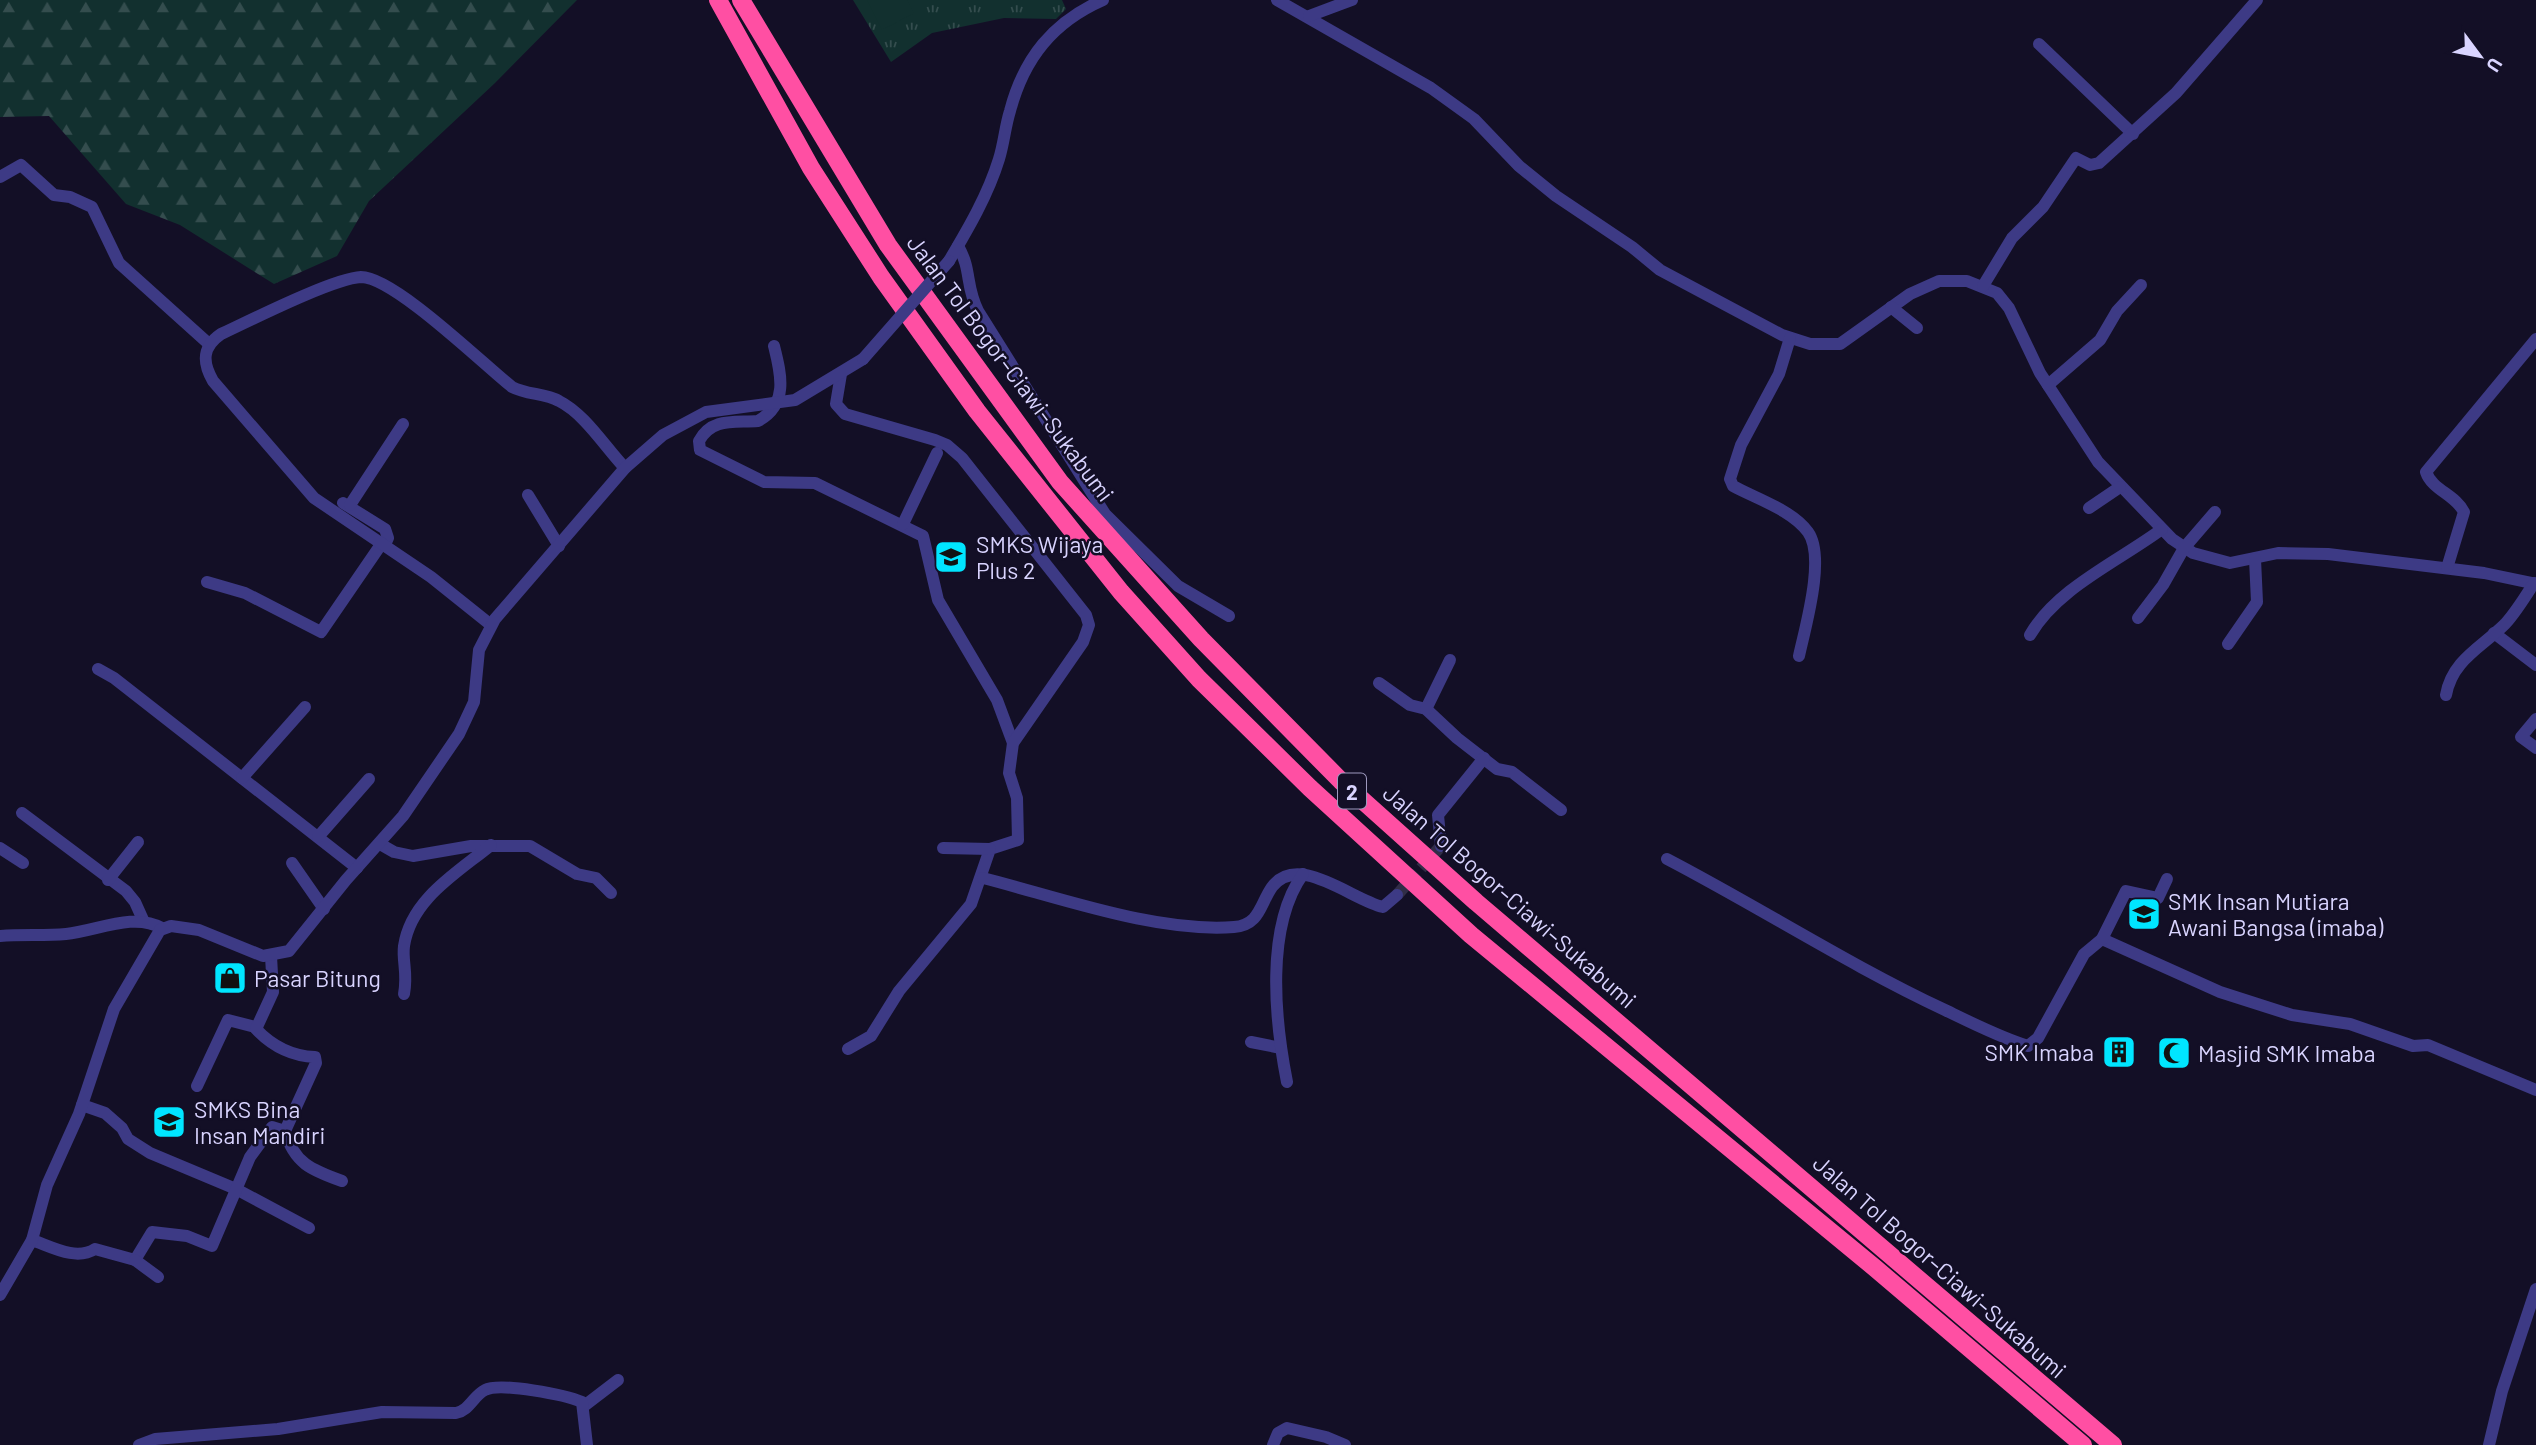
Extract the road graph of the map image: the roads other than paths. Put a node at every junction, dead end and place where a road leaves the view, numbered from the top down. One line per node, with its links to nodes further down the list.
1 (718, 0): 112 (highway, Jalan Tol Bogor–Ciawi–Sukabumi / 2)
2 (741, 0): 113 (highway, Jalan Tol Bogor–Ciawi–Sukabumi / 2)
3 (1104, 0): 12 (street)
4 (1277, 0): 7 (street)
5 (1352, 0): 8 (street)
6 (2257, 0): 10 (street)
7 (1294, 4): 8 (street)
8 (1309, 16): 17 (street)
9 (2039, 44): 10 (street)
10 (2133, 134): 14 (street)
11 (0, 177): 19 (street)
12 (958, 246): 21 (street, bridge); 42 (street)
13 (2141, 285): 22 (street)
14 (1983, 286): 15 (street); 22 (street)
15 (1891, 307): 16 (street); 17 (street)
16 (1917, 328)
17 (1790, 338): 48 (street)
18 (2536, 339): 39 (street)
19 (209, 344): 26 (street); 32 (street)
20 (774, 346): 23 (street)
21 (841, 374): 23 (street); 57 (street)
22 (2048, 385): 27 (street)
23 (776, 404): 26 (street); 33 (street)
24 (403, 424): 29 (street)
25 (937, 453): 33 (street)
26 (625, 468): 36 (street)
27 (2120, 487): 30 (street); 34 (street)
28 (528, 495): 36 (street)
29 (350, 505): 32 (street); 35 (street)
30 (2089, 508)
31 (2216, 512): 37 (street)
32 (336, 515): 35 (street)
33 (903, 524): 57 (street)
34 (2162, 529): 37 (street); 46 (street)
35 (383, 544): 40 (street); 44 (street)
36 (559, 545): 44 (street)
37 (2184, 548): 38 (street); 43 (street)
38 (2255, 559): 39 (street); 47 (street)
39 (2447, 568): 41 (street)
40 (207, 582)
41 (2535, 583): 45 (street)
42 (1229, 616)
43 (2138, 618)
44 (491, 625): 66 (street)
45 (2494, 634): 50 (street); 53 (street)
46 (2030, 635)
47 (2228, 644)
48 (1799, 656)
49 (1450, 660): 55 (street)
50 (2536, 665)
51 (98, 669): 60 (street)
52 (1379, 683): 55 (street)
53 (2446, 695)
54 (305, 707): 60 (street)
55 (1426, 709): 59 (street)
56 (2536, 719): 58 (street)
57 (1013, 743): 71 (street)
58 (2536, 748)
59 (1483, 758): 62 (street); 68 (street)
60 (243, 778): 64 (street)
61 (369, 779): 64 (street)
62 (1561, 810)
63 (22, 813): 79 (street)
64 (318, 838): 75 (street)
65 (138, 842): 79 (street)
66 (380, 844): 67 (street); 75 (street)
67 (491, 845): 80 (street); 88 (street)
68 (1441, 846)
69 (0, 848): 73 (street)
70 (943, 848): 71 (street)
71 (990, 849): 77 (street)
72 (1667, 859): 86 (street)
73 (23, 863)
74 (292, 863): 82 (street)
75 (357, 868): 82 (street)
76 (1303, 874): 77 (street); 81 (street); 91 (street)
77 (982, 878): 92 (street)
78 (2168, 879): 86 (street)
79 (108, 880): 83 (street)
80 (611, 893)
81 (1397, 895)
82 (324, 909): 87 (street)
83 (144, 922): 84 (street); 85 (street)
84 (162, 928): 87 (street); 96 (street)
85 (0, 936)
86 (2102, 939): 95 (street)
87 (271, 956): 89 (street)
88 (404, 994)
89 (255, 1027): 94 (street); 97 (street)
90 (1251, 1042): 91 (street)
91 (1281, 1048): 93 (street)
92 (848, 1049)
93 (1287, 1082)
94 (197, 1086)
95 (2536, 1090)
96 (82, 1105): 99 (street); 101 (street)
97 (285, 1130): 98 (street); 99 (street)
98 (342, 1181)
99 (236, 1189): 100 (street); 102 (street)
100 (309, 1228)
101 (32, 1240): 102 (street); 105 (street)
102 (135, 1260): 103 (street)
103 (158, 1277)
104 (2536, 1289): 114 (street)
105 (0, 1295)
106 (618, 1380): 107 (street)
107 (584, 1406): 108 (street); 109 (street)
108 (139, 1445)
109 (587, 1445)
110 (1273, 1445): 111 (street)
111 (1345, 1445)
112 (2083, 1445)
113 (2113, 1445)
114 (2489, 1445)

